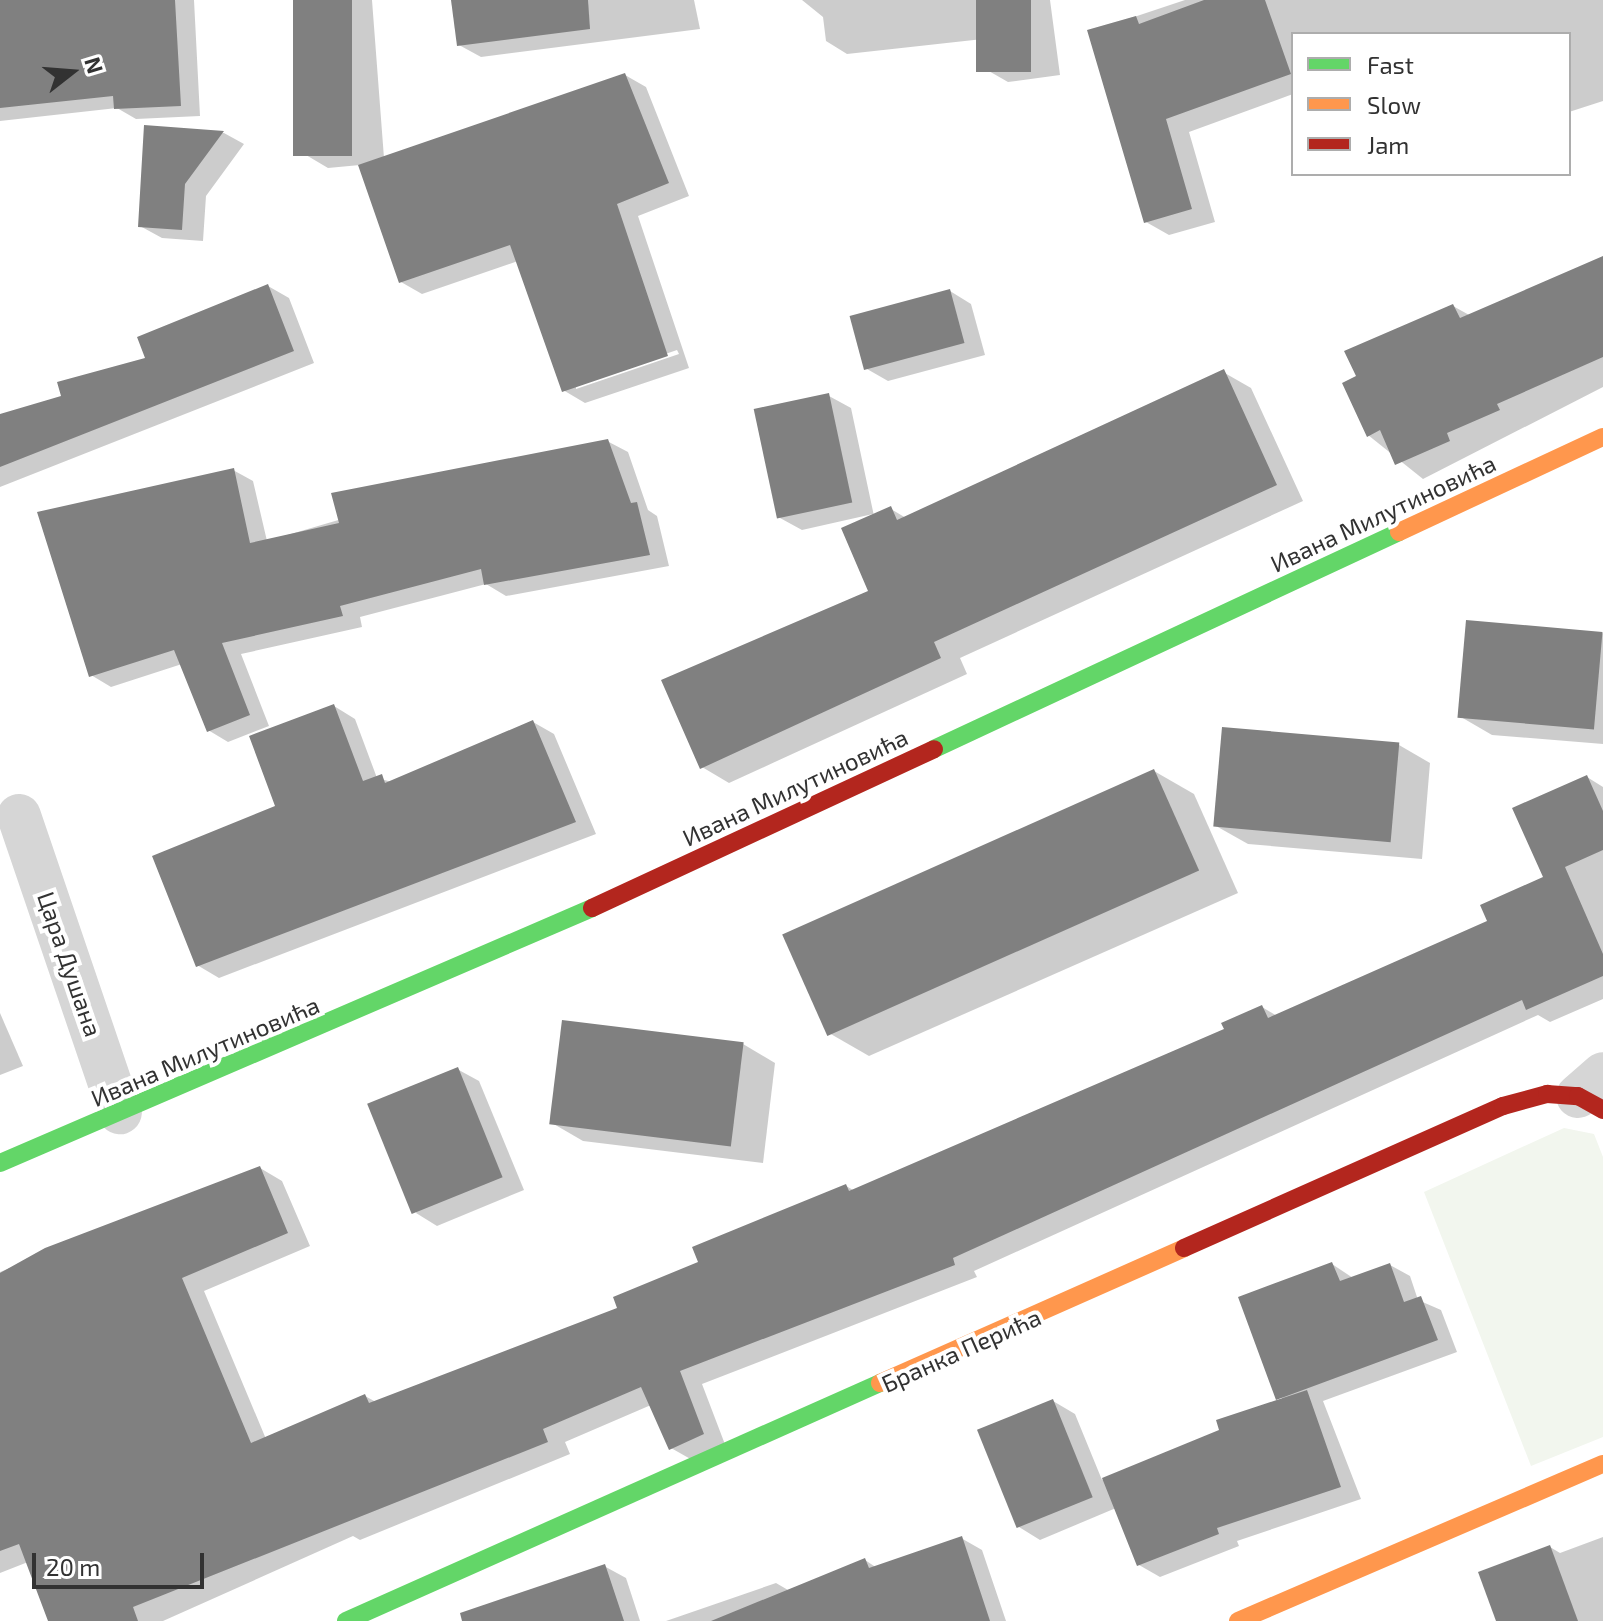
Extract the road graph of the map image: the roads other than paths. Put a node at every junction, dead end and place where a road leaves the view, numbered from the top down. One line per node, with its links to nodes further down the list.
1 (1603, 437): 4 (street, Ивана Милутиновића)
2 (19, 816): 4 (street, Цара Душана)
3 (1595, 1093): 7 (street, Бранка Перића)
4 (120, 1112): 5 (street, Ивана Милутиновића)
5 (0, 1163)
6 (1603, 1464): 8 (street)
7 (346, 1621)
8 (1238, 1621)

